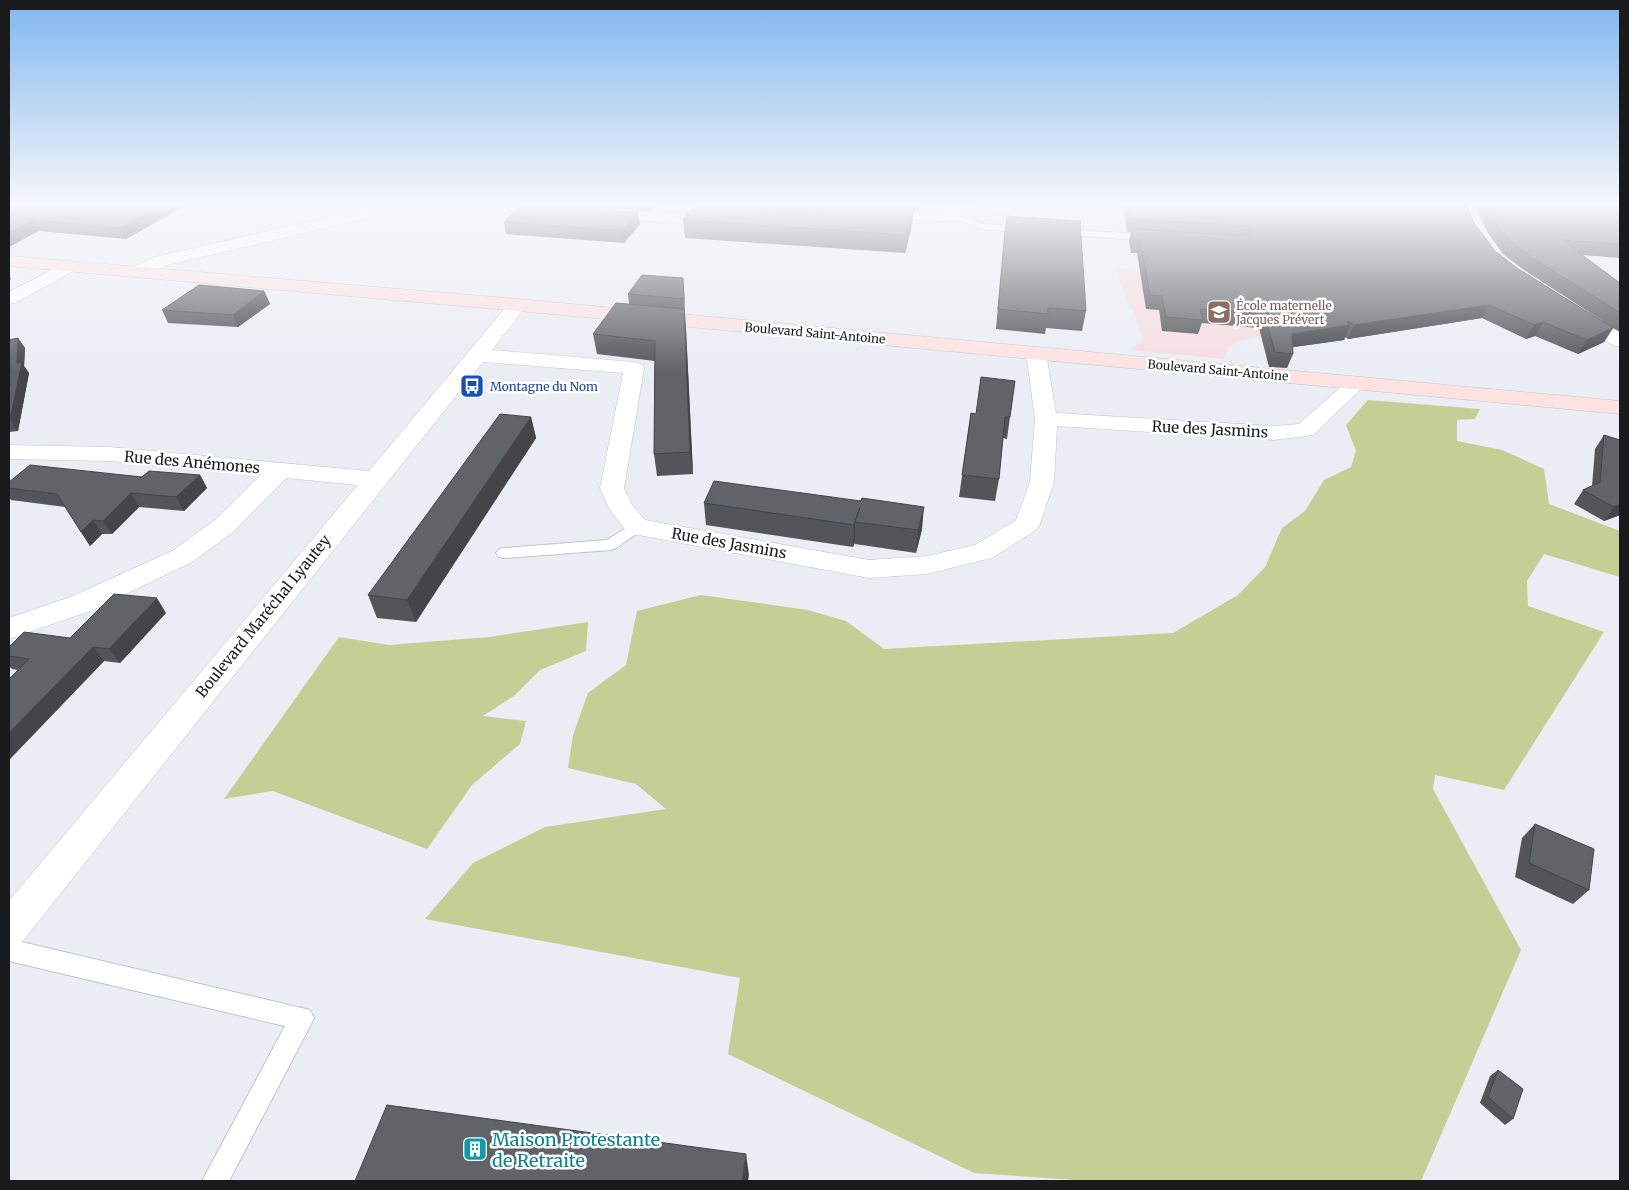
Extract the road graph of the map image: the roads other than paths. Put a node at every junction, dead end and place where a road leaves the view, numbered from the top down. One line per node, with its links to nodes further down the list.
1 (15, 262): 3 (street, Boulevard Saint-Antoine)
2 (160, 262): 4 (street)
3 (69, 266): 4 (street, Boulevard Saint-Antoine); 5 (street)
4 (136, 272): 6 (street, Boulevard Saint-Antoine)
5 (9, 299)
6 (518, 305): 9 (street, Boulevard Saint-Antoine); 10 (street, Boulevard Maréchal Lyautey)
7 (1565, 306): 8 (street)
8 (1620, 341)
9 (1036, 353): 11 (street, Boulevard Saint-Antoine); 13 (street, Rue des Jasmins)
10 (477, 355): 16 (street, Boulevard Maréchal Lyautey); 17 (street)
11 (1357, 383): 12 (street, Boulevard Saint-Antoine); 13 (street, Rue des Jasmins)
12 (1620, 408)
13 (1046, 418): 17 (street, Rue des Jasmins)
14 (9, 452): 15 (street, Rue des Anémones)
15 (280, 470): 16 (street, Rue des Anémones); 19 (street)
16 (374, 479): 20 (street, Boulevard Maréchal Lyautey)
17 (637, 527): 18 (lane)
18 (504, 553)
19 (9, 628)
20 (9, 929)
21 (9, 950): 22 (lane)
22 (215, 1181)

